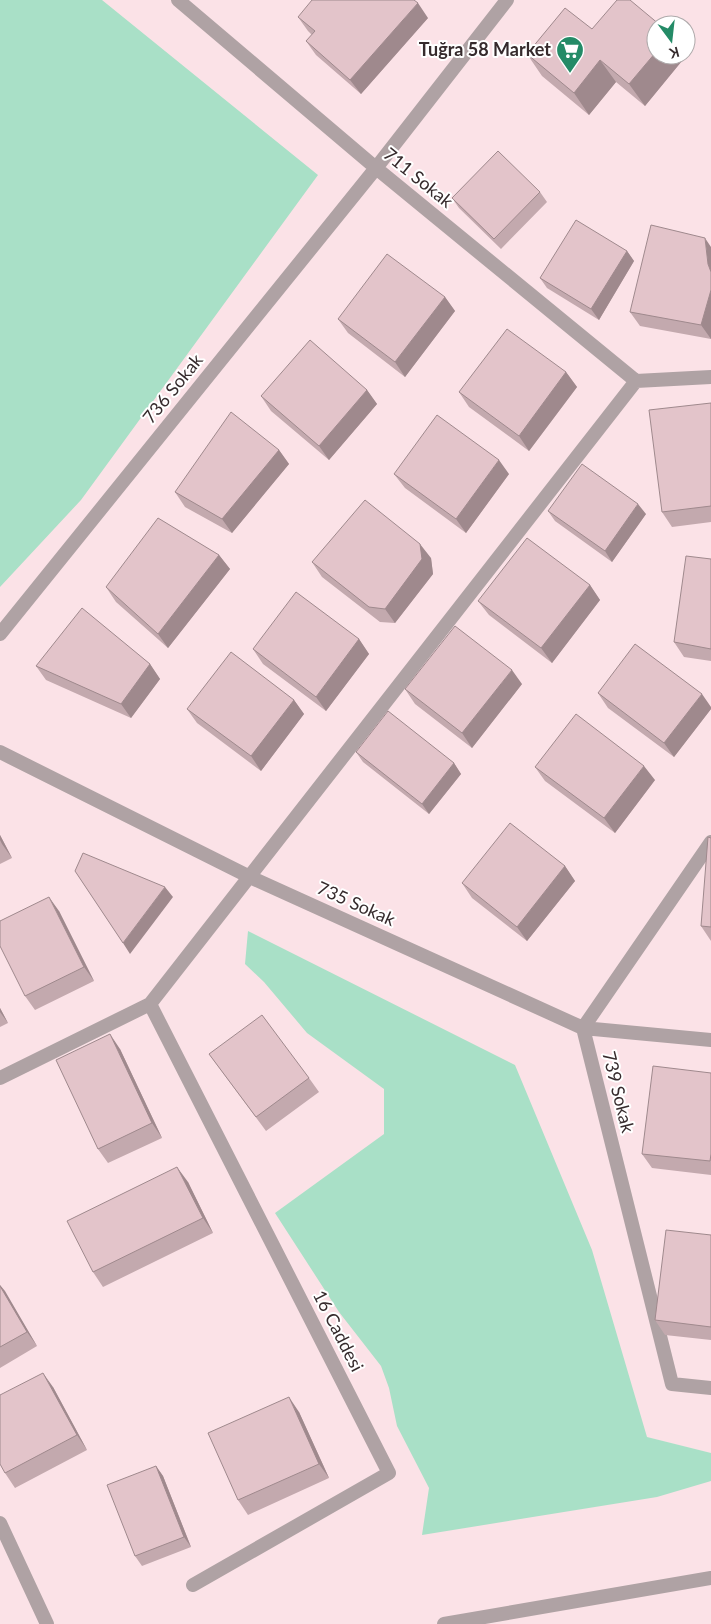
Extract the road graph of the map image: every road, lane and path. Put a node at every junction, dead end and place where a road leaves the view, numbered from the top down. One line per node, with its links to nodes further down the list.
1 (178, 0): 3 (street, 711 Sokak)
2 (507, 0): 3 (street, 736 Sokak)
3 (376, 168): 5 (street, 711 Sokak); 6 (street, 736 Sokak)
4 (711, 377): 5 (street)
5 (636, 381): 9 (street)
6 (0, 634)
7 (0, 752): 9 (street, 735 Sokak)
8 (711, 842): 11 (street)
9 (250, 876): 10 (street); 11 (street, 735 Sokak)
10 (150, 1004): 13 (street); 17 (street, 16 Caddesi)
11 (583, 1028): 12 (street, 735 Sokak); 14 (street, 739 Sokak)
12 (711, 1040)
13 (0, 1078)
14 (711, 1388)
15 (0, 1523): 18 (street)
16 (711, 1578): 19 (street)
17 (194, 1584)
18 (47, 1624)
19 (444, 1624)

